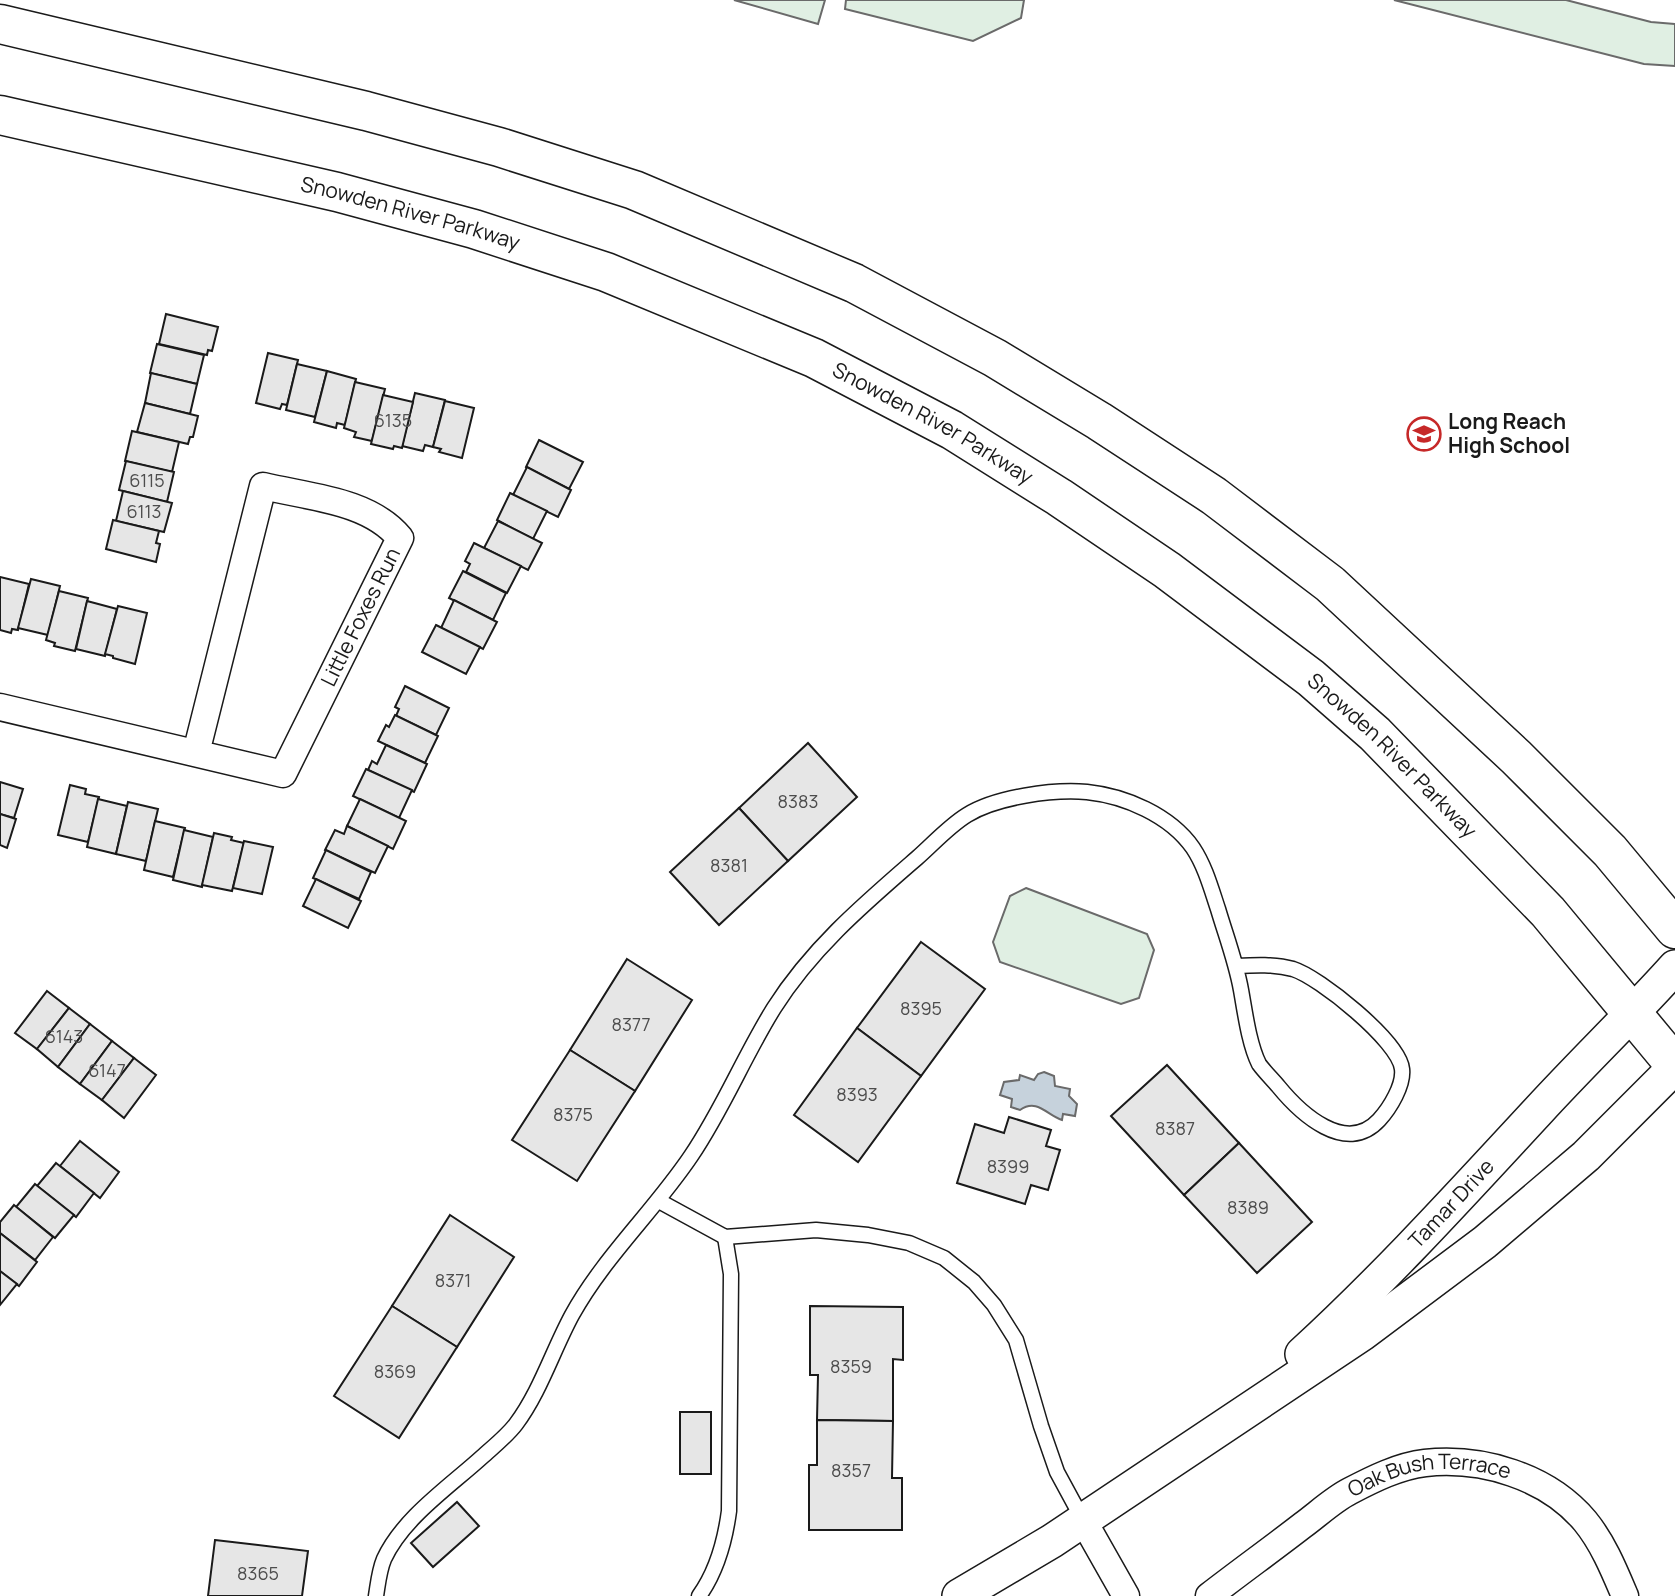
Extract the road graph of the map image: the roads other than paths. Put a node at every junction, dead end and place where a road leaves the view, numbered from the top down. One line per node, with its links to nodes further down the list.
1 (0, 24): 5 (main road)
2 (0, 115): 8 (main road, Snowden River Parkway)
3 (0, 707): 4 (street, Little Foxes Run)
4 (196, 753): 4 (street, Little Foxes Run)
5 (1675, 929)
6 (1236, 966): 6 (lane); 10 (lane)
7 (1675, 967): 8 (street, Tamar Drive)
8 (1634, 1013): 9 (main road, Snowden River Parkway); 12 (street, Tamar Drive)
9 (1675, 1066): 12 (street, Tamar Drive)
10 (659, 1201): 11 (lane); 14 (lane)
11 (725, 1237): 13 (lane); 15 (lane)
12 (1217, 1431): 13 (street, Tamar Drive)
13 (1083, 1520): 16 (street, Tamar Drive); 17 (street)
14 (376, 1596)
15 (699, 1596)
16 (959, 1596)
17 (1126, 1596)
18 (1209, 1596): 19 (street, Oak Bush Terrace)
19 (1626, 1596)

